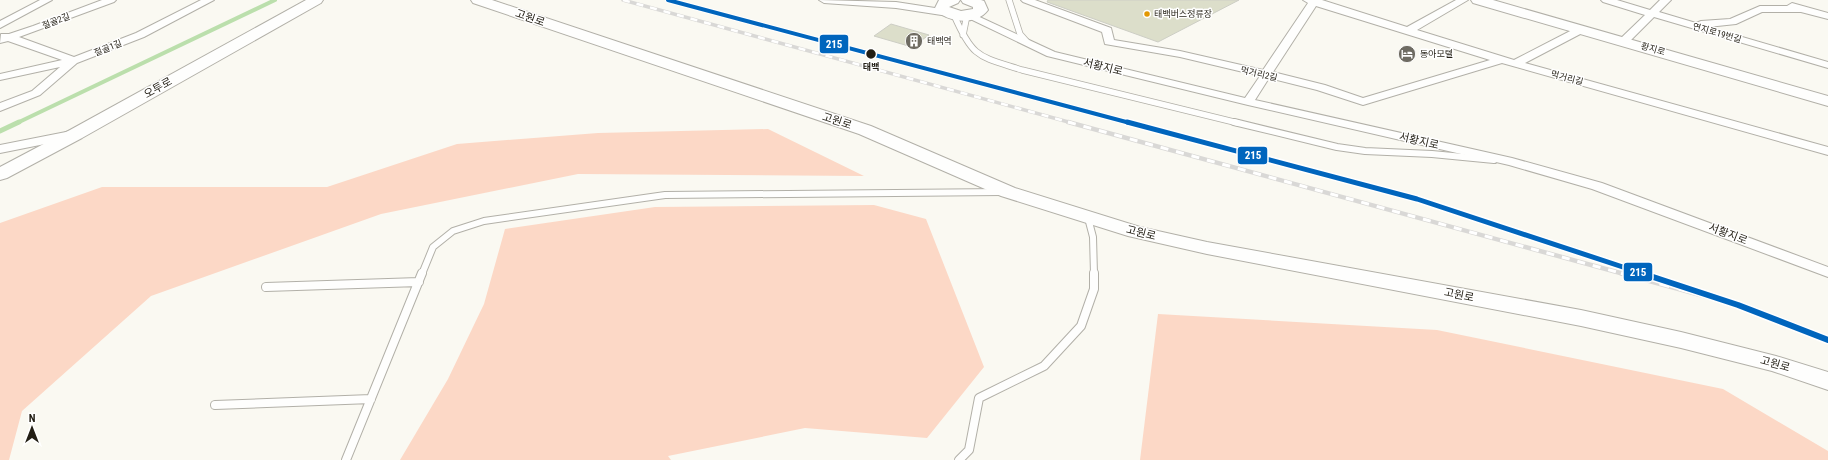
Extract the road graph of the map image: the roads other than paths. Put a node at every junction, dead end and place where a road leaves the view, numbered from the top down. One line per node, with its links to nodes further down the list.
1 (48, 0): 24 (street)
2 (111, 0): 30 (street, 절골2길)
3 (209, 0): 34 (street, 절골1길)
4 (304, 0): 42 (street)
5 (316, 0): 42 (street, 오투로)
6 (331, 0): 42 (street)
7 (478, 0): 47 (street, 고원로)
8 (824, 0): 18 (street)
9 (968, 0): 19 (street)
10 (1009, 0): 32 (lane)
11 (1026, 0): 38 (street, 먹거리2길)
12 (1463, 0): 28 (street)
13 (1478, 0): 26 (street, 황지로)
14 (1606, 0): 22 (street, 연지로19번길)
15 (1666, 0): 22 (street)
16 (1766, 0): 20 (street)
17 (1313, 1): 28 (street, 먹거리길); 38 (street)
18 (880, 4): 21 (street); 21 (street)
19 (983, 6): 21 (street); 27 (street)
20 (1800, 8): 23 (street); 25 (street)
21 (955, 11): 27 (street); 29 (lane); 29 (lane)
22 (1653, 14): 25 (street, 연지로19번길); 31 (street)
23 (1828, 16)
24 (0, 25)
25 (1690, 25): 36 (street, 연지로19번길)
26 (1582, 29): 31 (street, 황지로); 35 (street)
27 (1004, 31): 32 (street, 서황지로)
28 (1408, 31): 33 (street, 먹거리길)
29 (963, 35): 45 (lane)
30 (2, 37): 34 (street)
31 (1624, 41): 39 (street, 황지로)
32 (1034, 48): 40 (street, 서황지로)
33 (1501, 60): 35 (street, 먹거리길); 38 (street, 먹거리2길)
34 (74, 61): 37 (street, 절골1길); 41 (street)
35 (1515, 64): 44 (street, 먹거리길)
36 (1828, 65)
37 (0, 76)
38 (1265, 76): 40 (street)
39 (1828, 100)
40 (1248, 102): 45 (street, 서황지로)
41 (0, 107)
42 (76, 134): 43 (street); 46 (street, 오투로)
43 (0, 150)
44 (1828, 151)
45 (1512, 162): 49 (street, 서황지로)
46 (0, 174)
47 (1008, 192): 48 (street, 고원로); 50 (lane)
48 (1088, 218): 52 (street, 고원로); 56 (lane)
49 (1828, 272)
50 (419, 282): 51 (lane); 53 (lane)
51 (266, 286)
52 (1828, 381)
53 (371, 399): 54 (lane); 55 (lane)
54 (215, 405)
55 (346, 460)
56 (959, 460)

